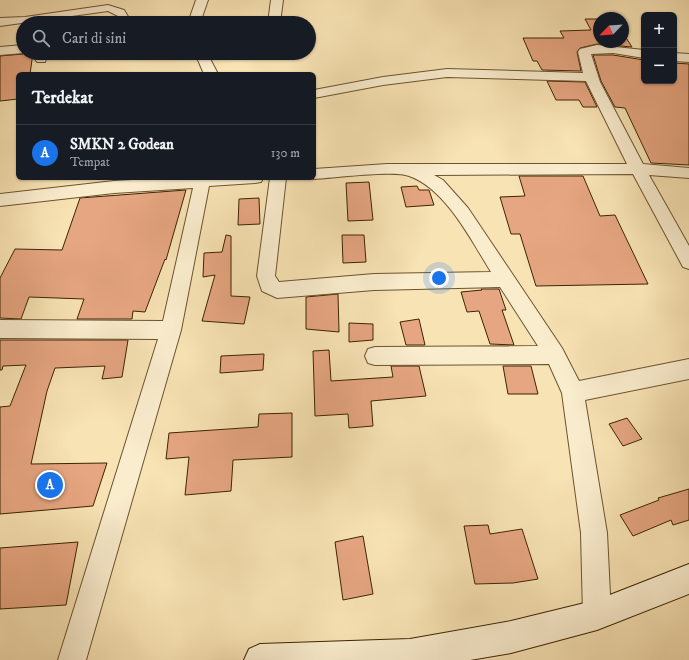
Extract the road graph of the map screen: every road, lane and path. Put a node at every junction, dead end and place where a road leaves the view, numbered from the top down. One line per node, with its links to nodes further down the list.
1 (202, 0): 5 (street)
2 (277, 0): 6 (street)
3 (53, 14): 4 (street)
4 (124, 16)
5 (196, 16)
6 (275, 16)
7 (16, 21): 8 (street)
8 (0, 22)
9 (16, 50): 10 (street)
10 (0, 51)
11 (641, 54): 16 (street)
12 (677, 57): 13 (street)
13 (689, 58)
14 (205, 60): 15 (street)
15 (211, 72)
16 (592, 77): 17 (street); 18 (street)
17 (316, 94)
18 (638, 169): 19 (street); 20 (street); 27 (street)
19 (411, 170): 21 (street); 28 (street)
20 (689, 173)
21 (316, 174)
22 (228, 180): 25 (street)
23 (278, 180): 28 (street)
24 (115, 182): 25 (street); 26 (street)
25 (202, 182): 30 (street)
26 (0, 200)
27 (689, 262)
28 (504, 279): 31 (street)
29 (0, 329): 30 (street)
30 (171, 330): 37 (street)
31 (555, 354): 32 (street); 34 (street)
32 (376, 356)
33 (689, 369): 34 (street)
34 (573, 392): 36 (street)
35 (689, 579): 36 (main road)
36 (597, 615): 38 (main road)
37 (72, 660)
38 (260, 660)

